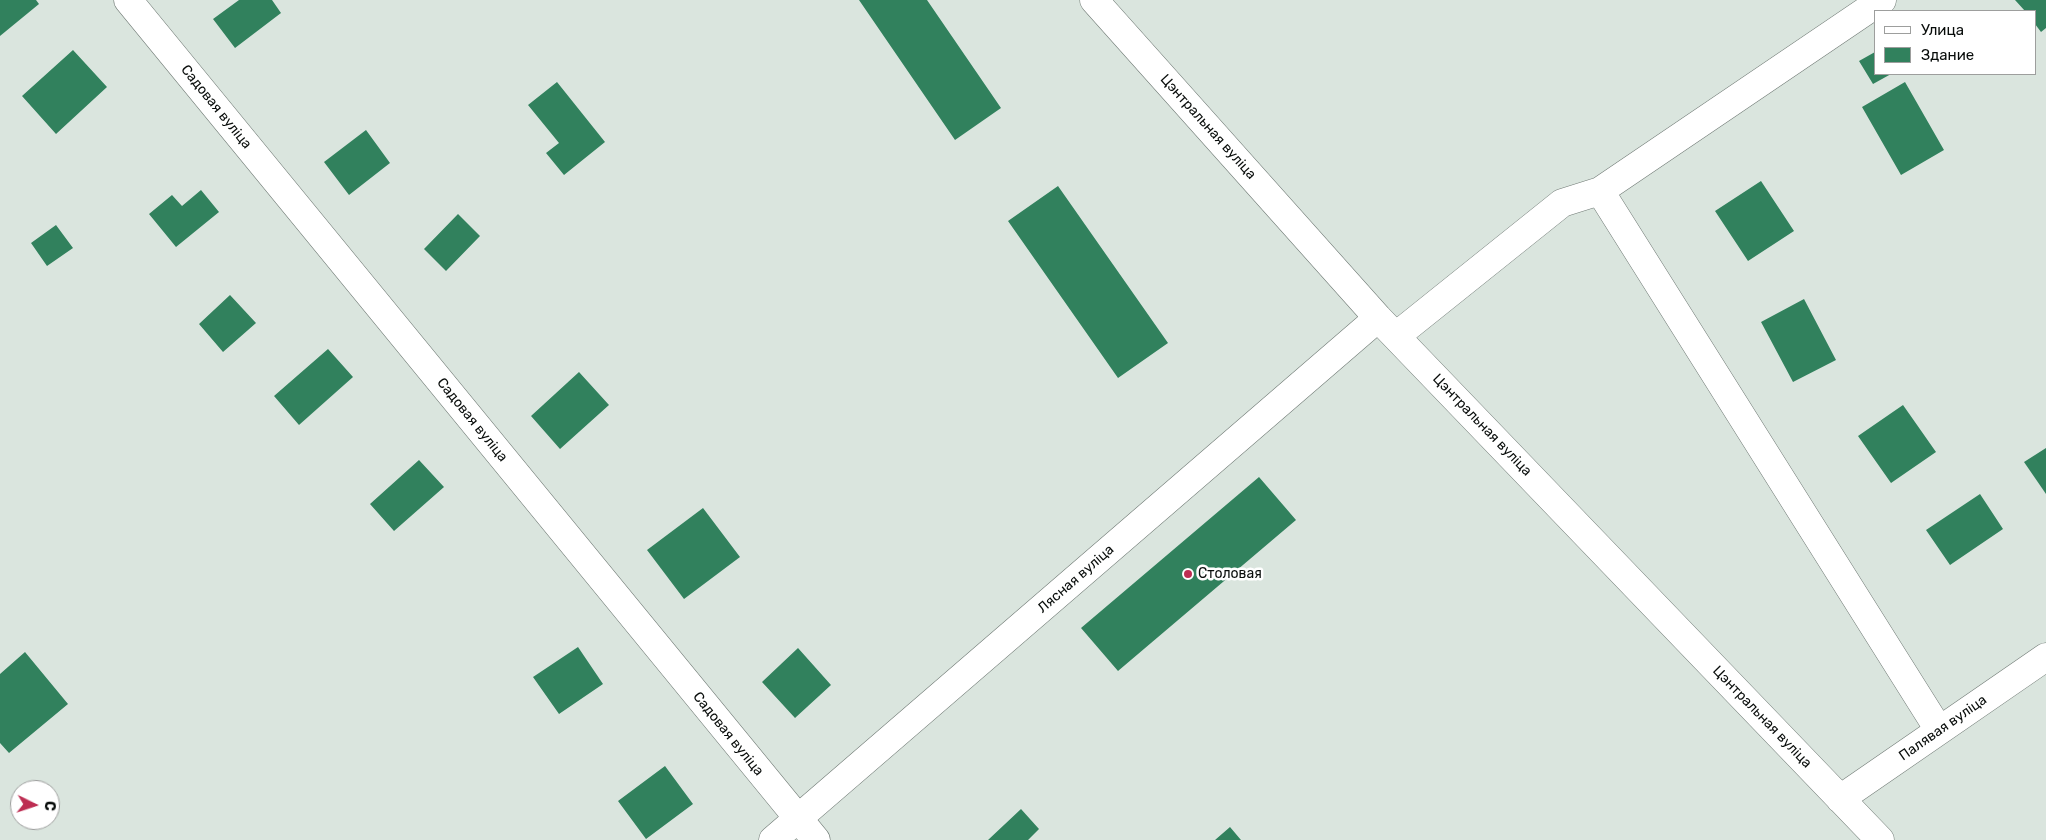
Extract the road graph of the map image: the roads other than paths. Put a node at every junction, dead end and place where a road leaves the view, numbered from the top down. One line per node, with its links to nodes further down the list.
1 (128, 0): 9 (street, Садовая вуліца)
2 (1094, 0): 5 (street, Цэнтральная вуліца)
3 (1882, 0): 4 (street, Лясная вуліца)
4 (1600, 191): 5 (street, Лясная вуліца); 7 (street)
5 (1387, 327): 8 (street, Цэнтральная вуліца); 9 (street, Лясная вуліца)
6 (2046, 657): 7 (street, Палявая вуліца)
7 (1939, 730): 8 (street, Палявая вуліца)
8 (1840, 799): 12 (street, Цэнтральная вуліца)
9 (798, 818): 10 (street, Лясная вуліца); 11 (street, Садовая вуліца)
10 (773, 840)
11 (816, 840)
12 (1880, 840)

